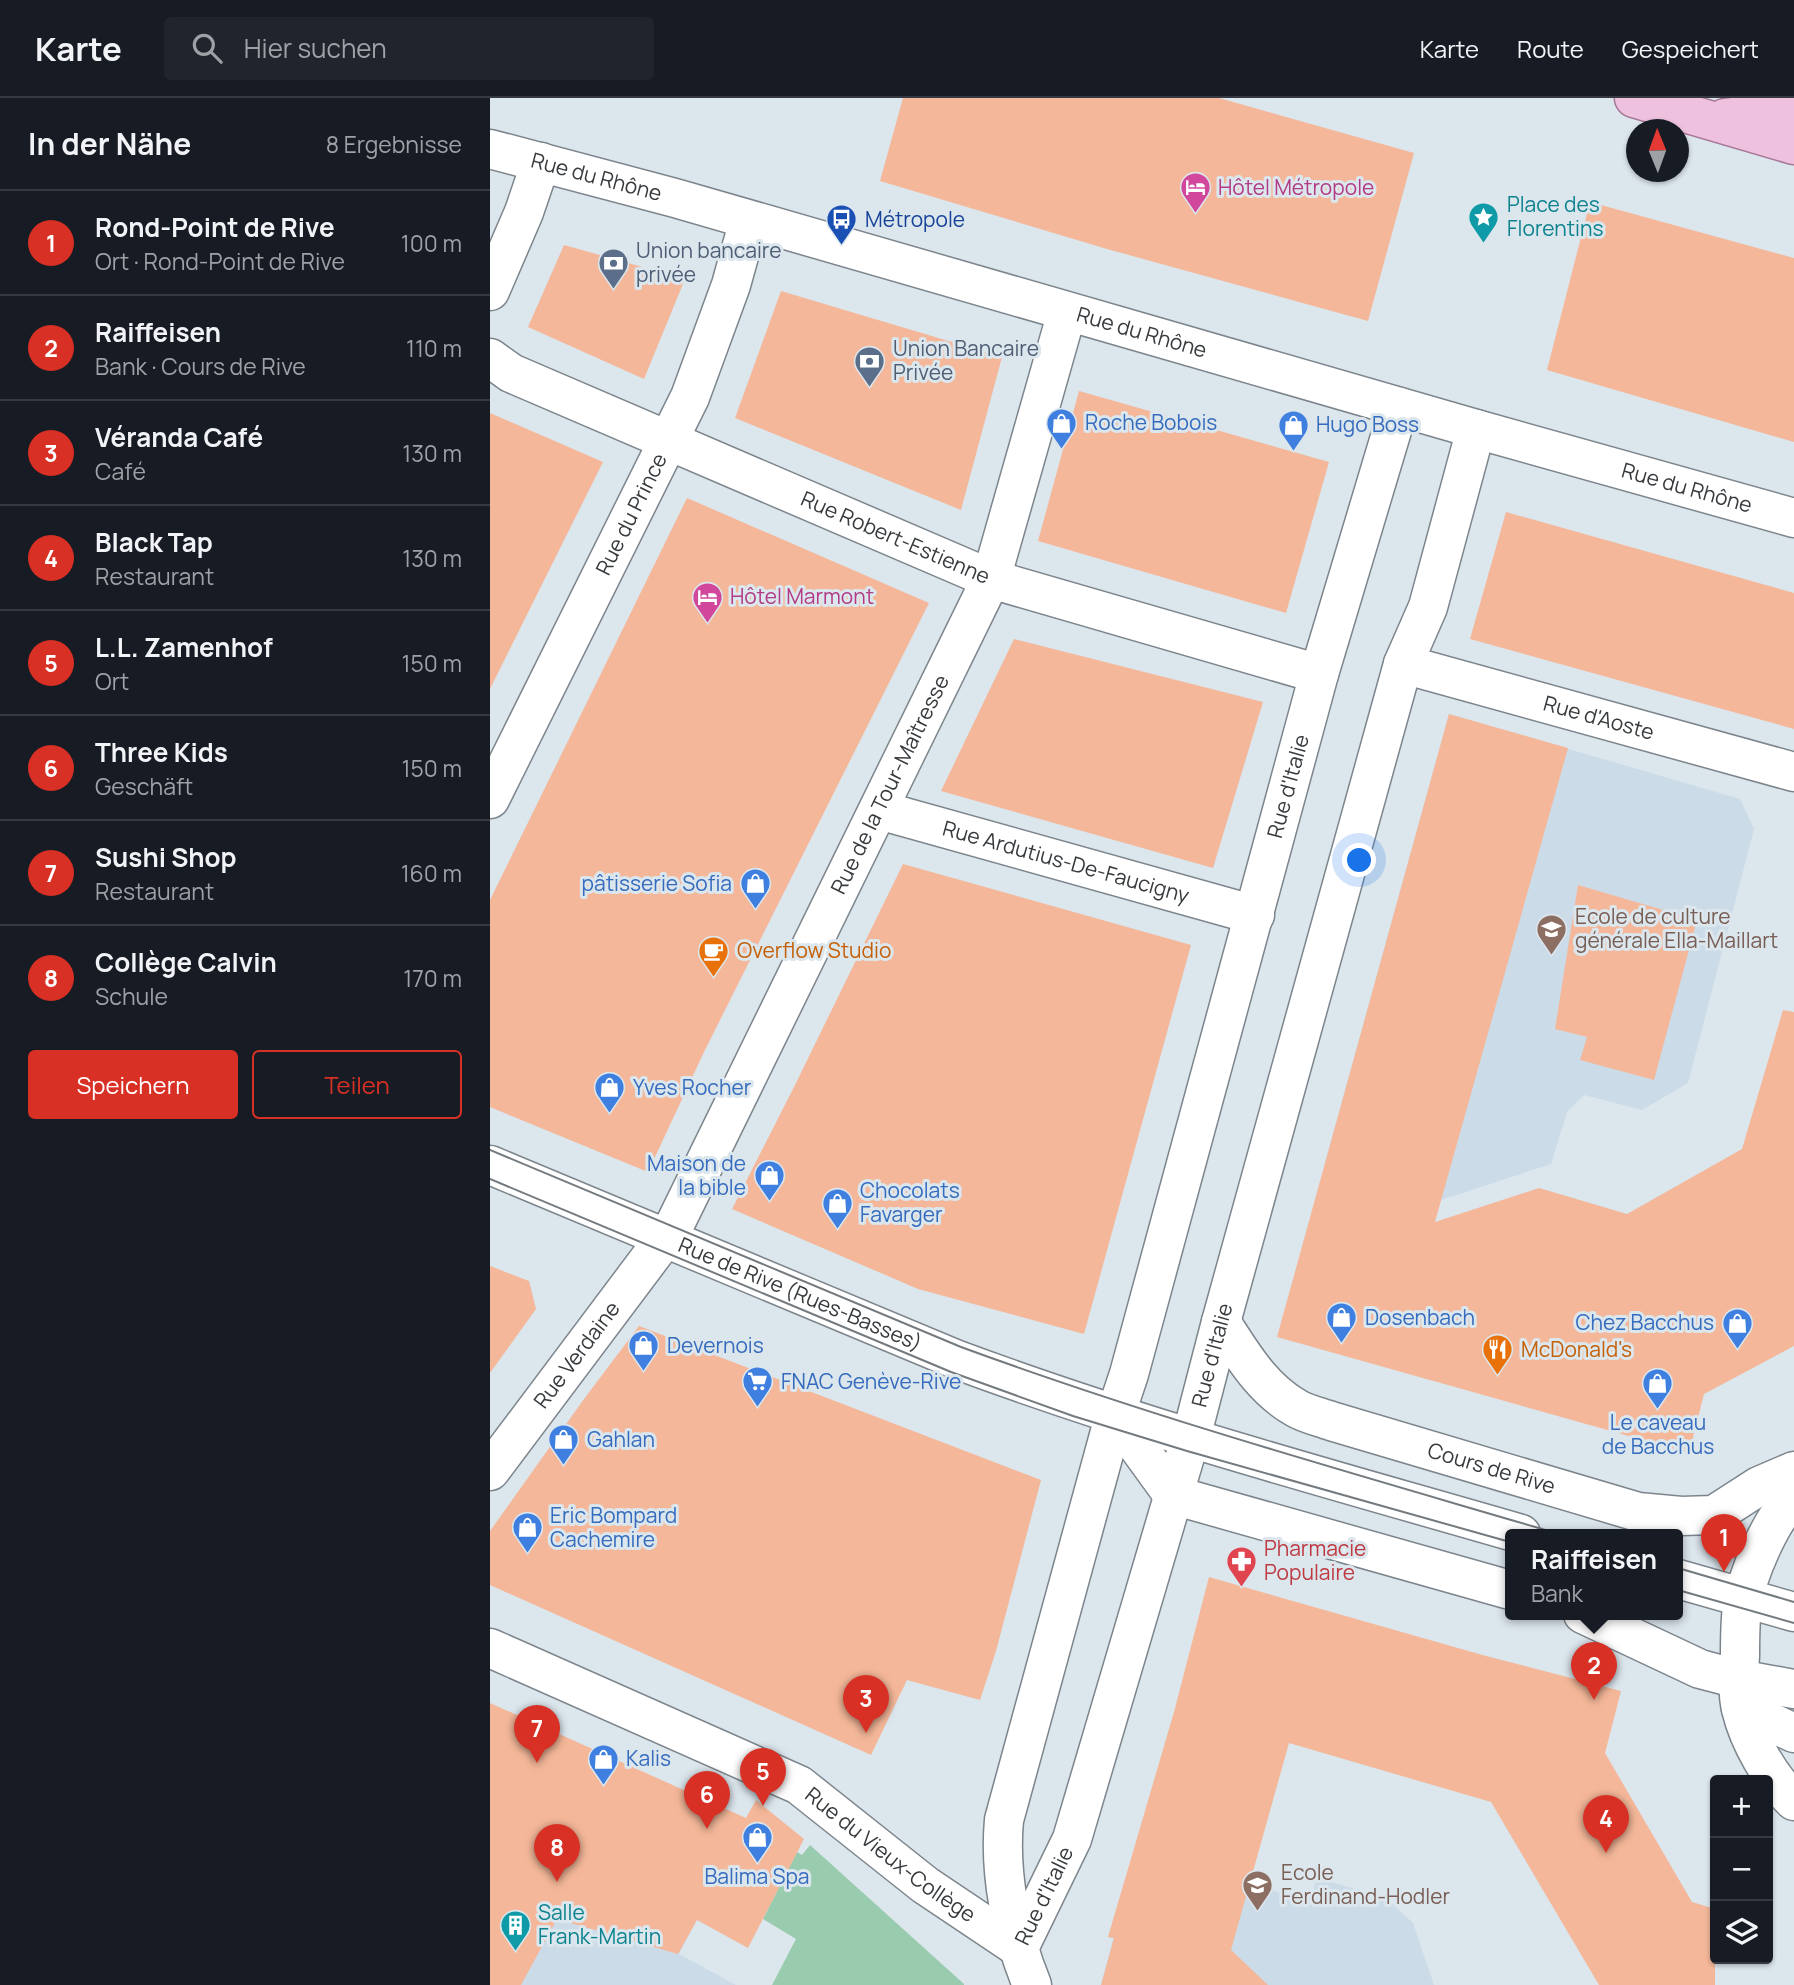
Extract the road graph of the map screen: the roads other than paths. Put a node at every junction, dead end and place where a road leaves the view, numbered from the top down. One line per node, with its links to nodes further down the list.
1 (1634, 98): 3 (main road)
2 (1794, 109): 3 (main road)
3 (1709, 120): 4 (main road)
4 (1794, 145)
5 (490, 149): 6 (street, Rue du Rhône)
6 (541, 162): 7 (street, Rue du Rhône); 8 (street)
7 (749, 220): 9 (street, Rue du Rhône); 13 (street, Rue du Prince)
8 (490, 291)
9 (1067, 312): 11 (street, Rue du Rhône); 15 (street, Rue de la Tour-Maîtresse)
10 (490, 358): 13 (street, Rue Robert-Estienne)
11 (1399, 407): 12 (street, Rue du Rhône); 17 (street, Rue d'Italie)
12 (1476, 429): 14 (street, Rue du Rhône); 16 (street, Rue d'Italie)
13 (667, 441): 15 (street, Rue Robert-Estienne); 19 (street, Rue du Prince)
14 (1794, 518)
15 (990, 579): 17 (street, Rue Robert-Estienne); 20 (street, Rue de la Tour-Maîtresse)
16 (1403, 664): 18 (street, Rue d'Aoste); 24 (street, Rue d'Italie)
17 (1319, 674): 21 (street, Rue d'Italie)
18 (1794, 772)
19 (490, 799)
20 (879, 810): 21 (street, Rue Ardutius-De-Faucigny); 23 (street, Rue de la Tour-Maîtresse)
21 (1255, 915): 25 (street, Rue d'Italie)
22 (490, 1165): 23 (street, Rue de Rive (Rues-Basses))
23 (665, 1239): 25 (street, Rue de Rive (Rues-Basses)); 27 (street, Rue Verdaine)
24 (1221, 1322): 26 (street, Rue d'Italie); 28 (street, Cours de Rive)
25 (1115, 1415): 26 (street, Rue de Rive (Rues-Basses)); 29 (street); 42 (street, Rue d'Italie)
26 (1191, 1438): 29 (street, Rue d'Italie); 31 (street, Rue de Rive (Rues-Basses))
27 (490, 1471)
28 (1794, 1471)
29 (1172, 1495): 33 (street); 42 (street, Rue d'Italie)
30 (1794, 1497): 34 (street)
31 (1505, 1529)
32 (1683, 1580): 34 (street)
33 (1505, 1589)
34 (1744, 1598): 35 (street); 39 (street)
35 (1794, 1612)
36 (1596, 1620): 39 (street)
37 (490, 1648): 42 (street, Rue du Vieux-Collège)
38 (1794, 1689): 39 (street)
39 (1740, 1694): 40 (street); 41 (street)
40 (1794, 1733)
41 (1794, 1801)
42 (1019, 1948): 43 (street)
43 (1032, 1985)

